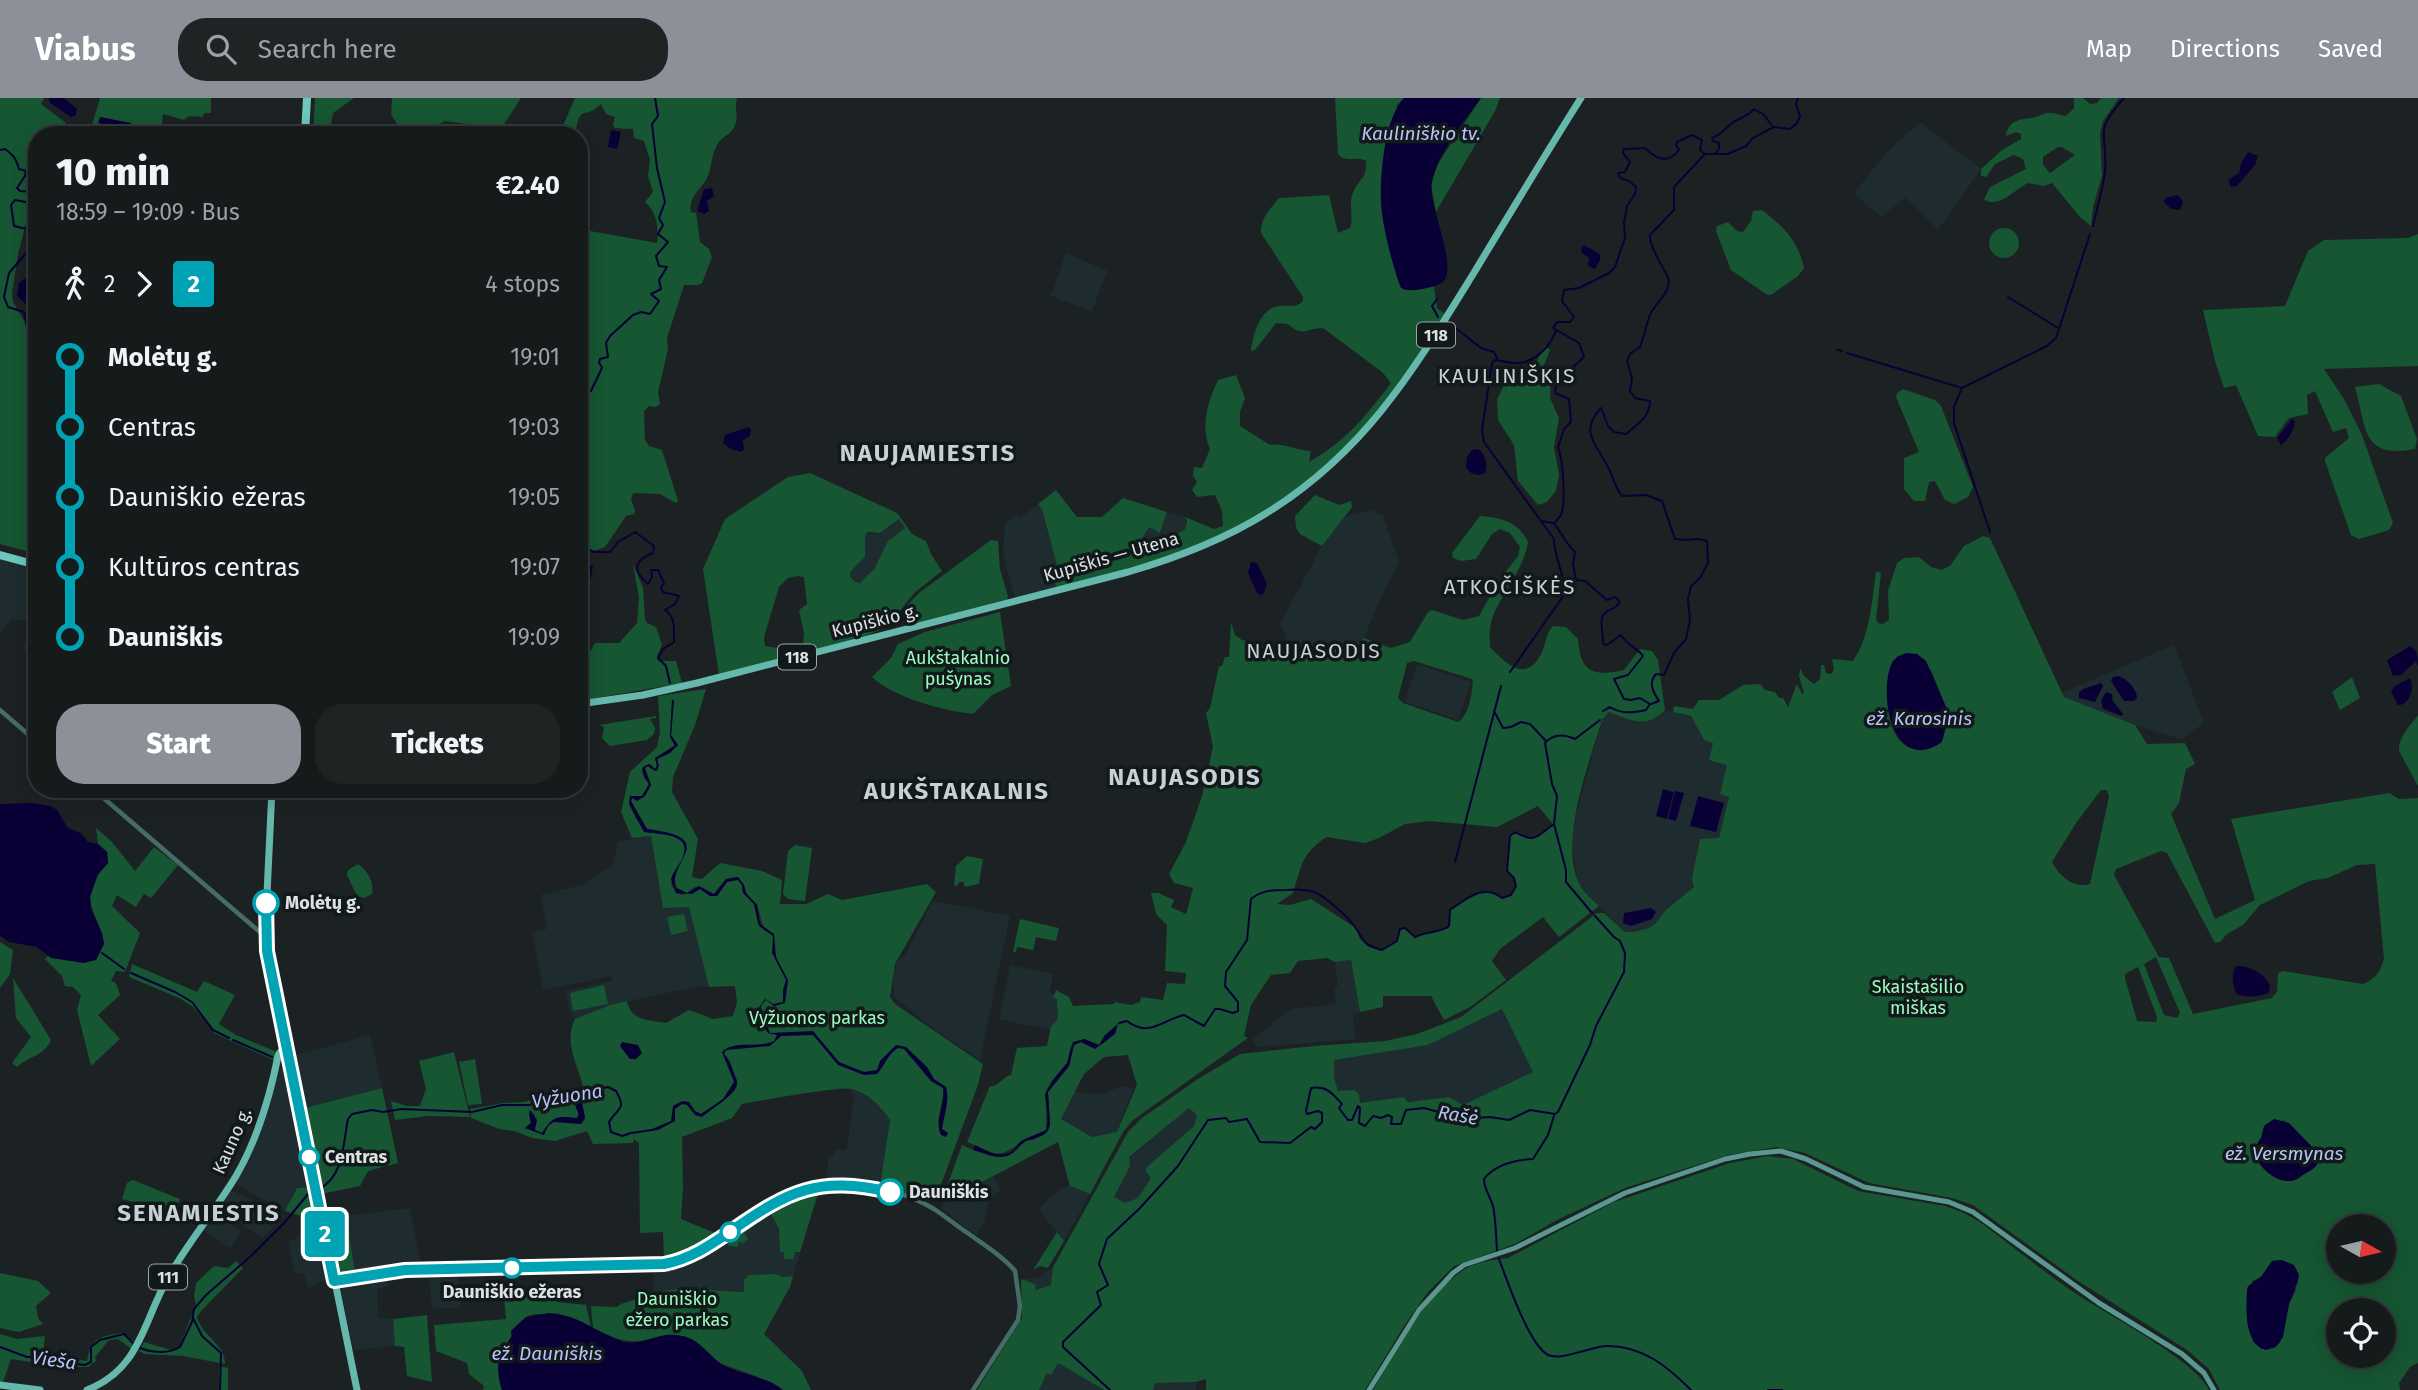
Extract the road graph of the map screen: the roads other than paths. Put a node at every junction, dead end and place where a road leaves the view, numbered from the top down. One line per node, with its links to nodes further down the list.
1 (307, 98): 3 (highway)
2 (1581, 98): 6 (main road, Kupiškis — Utena / 118)
3 (305, 126)
4 (0, 553): 5 (highway)
5 (28, 561)
6 (1014, 602): 7 (main road, Kupiškio g. / 118)
7 (588, 703)
8 (0, 710): 9 (street)
9 (28, 734)
10 (104, 798): 12 (street)
11 (272, 798): 12 (main road)
12 (265, 934): 13 (main road)
13 (285, 1031): 14 (main road); 15 (main road, Kauno g.)
14 (289, 1052): 15 (main road); 16 (main road)
15 (276, 1063): 16 (main road); 20 (main road, Kauno g. / 111)
16 (293, 1071): 17 (main road)
17 (334, 1281): 21 (main road); 22 (street)
18 (0, 1385): 19 (main road)
19 (40, 1390)
20 (87, 1390)
21 (357, 1390)
22 (973, 1390)
23 (1368, 1390): 24 (main road)
24 (2214, 1390)

